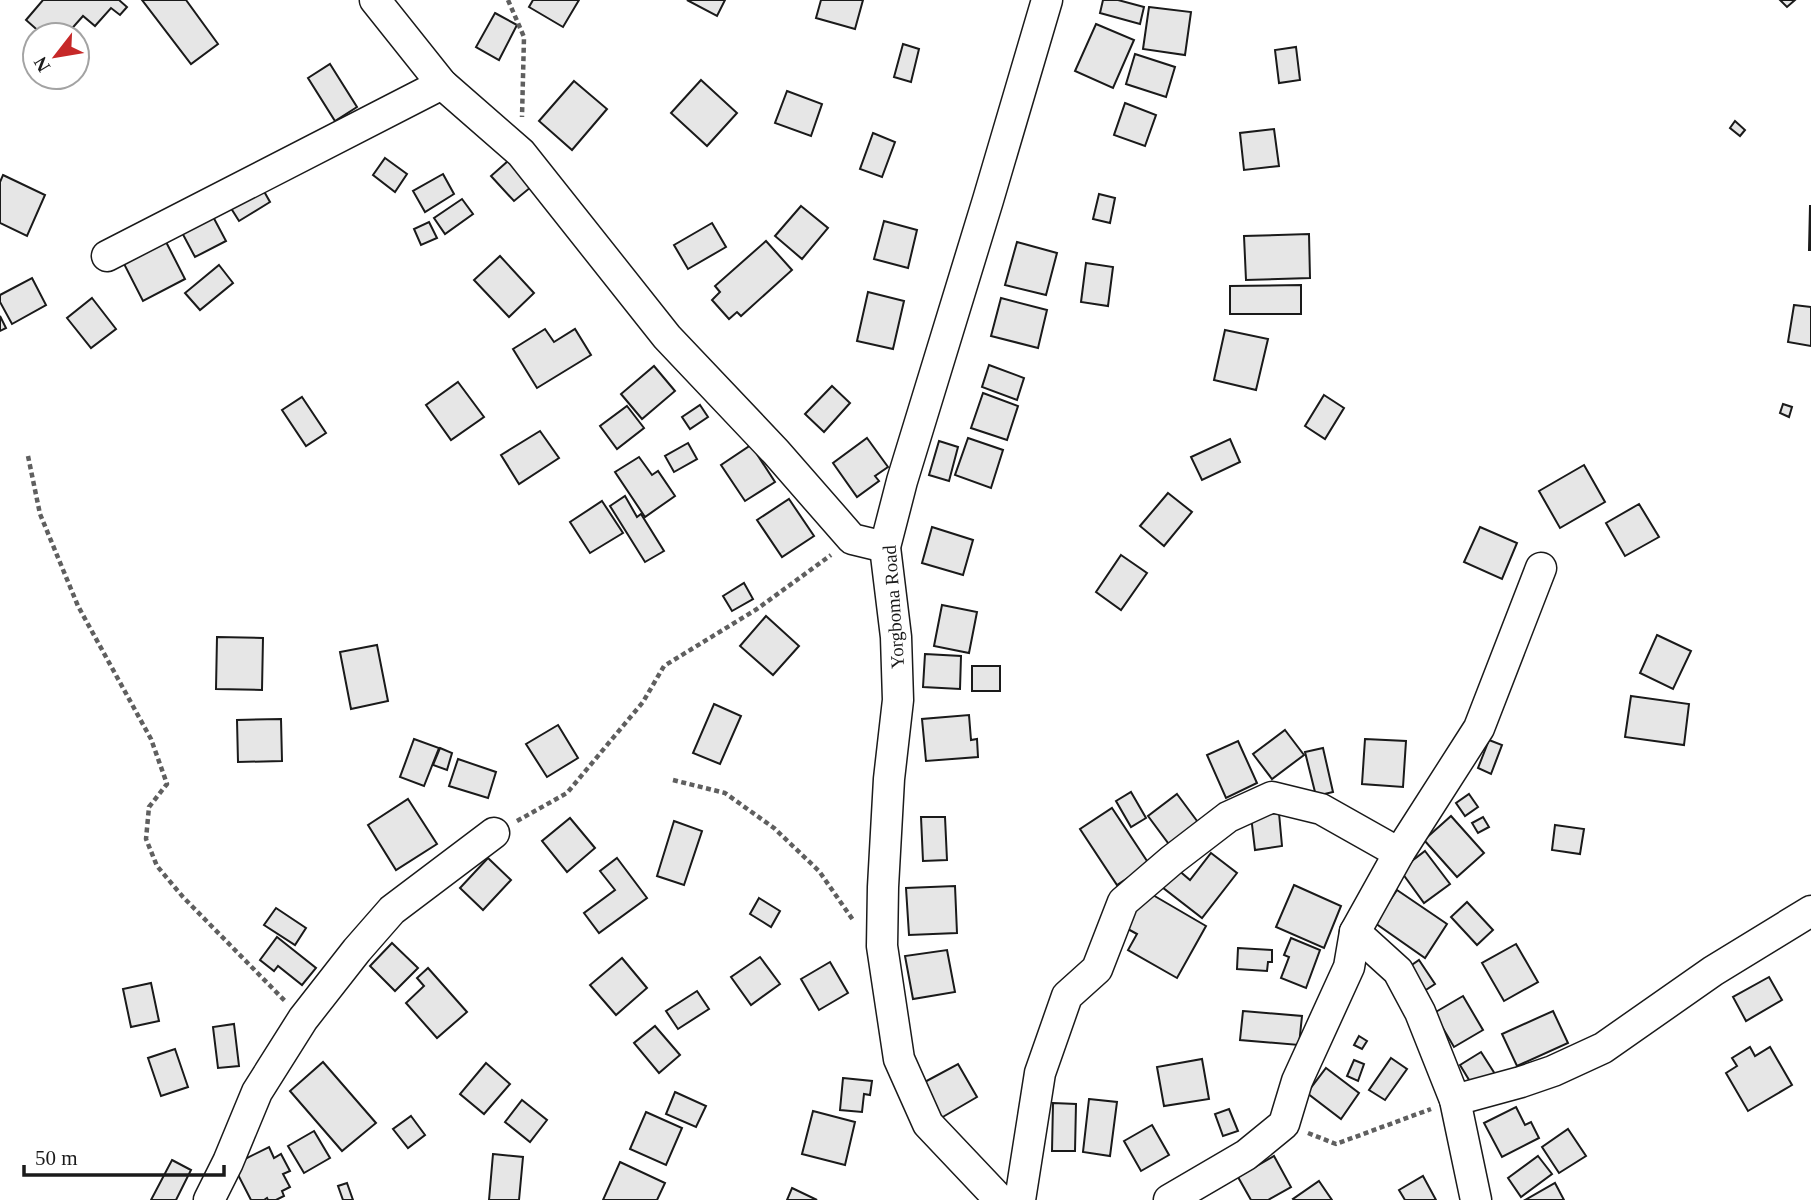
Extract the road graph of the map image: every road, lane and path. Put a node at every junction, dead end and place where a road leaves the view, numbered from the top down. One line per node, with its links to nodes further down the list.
1 (374, 0): 4 (street)
2 (508, 0): 5 (path)
3 (1047, 0): 9 (street, Yorgboma Road)
4 (442, 84): 5 (street); 6 (street)
5 (521, 153): 8 (street)
6 (107, 256)
7 (28, 456): 17 (path)
8 (852, 539): 9 (street); 12 (path)
9 (885, 547): 16 (street, Yorgboma Road)
10 (1541, 568): 13 (street)
11 (673, 780): 16 (path)
12 (494, 833): 17 (street)
13 (1399, 853): 15 (street); 22 (street)
14 (1811, 911): 18 (street)
15 (1355, 932): 18 (street); 19 (street)
16 (882, 946): 21 (street, Yorgboma Road)
17 (303, 1019): 20 (street)
18 (1455, 1100): 19 (path); 24 (street)
19 (1284, 1124): 23 (street)
20 (209, 1200)
21 (1000, 1200)
22 (1020, 1200)
23 (1169, 1200)
24 (1476, 1200)

